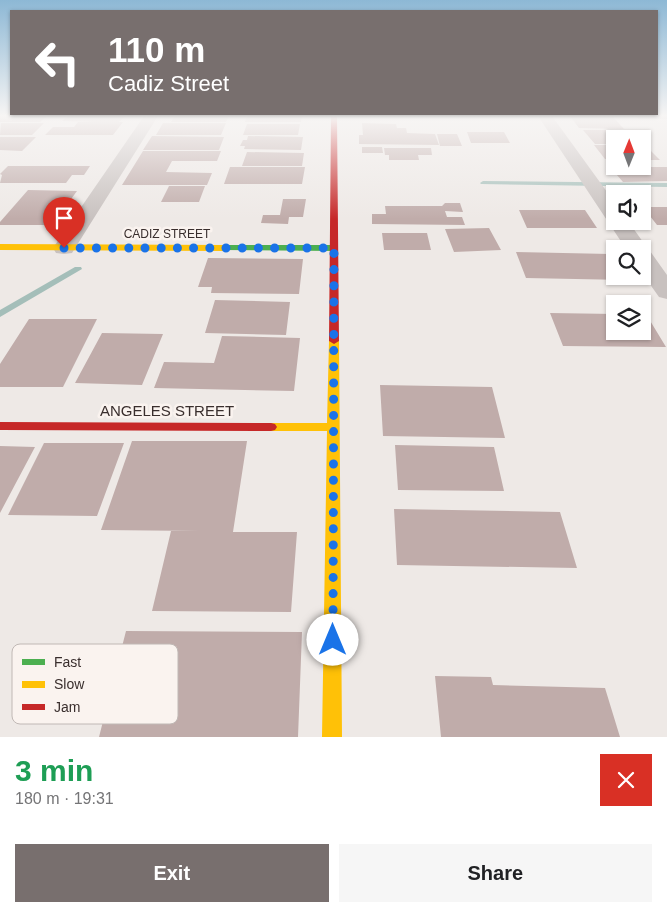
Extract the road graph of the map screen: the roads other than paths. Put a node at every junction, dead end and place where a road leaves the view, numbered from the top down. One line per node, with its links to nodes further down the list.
1 (128, 150): 6 (street)
2 (334, 150): 7 (street)
3 (569, 150): 4 (street)
4 (606, 204)
5 (0, 247): 6 (street, CADIZ STREET)
6 (64, 248): 7 (street, CADIZ STREET)
7 (334, 248): 11 (street)
8 (651, 269): 9 (street)
9 (667, 292)
10 (0, 426): 11 (street, ANGELES STREET)
11 (334, 427): 12 (street)
12 (332, 737)

